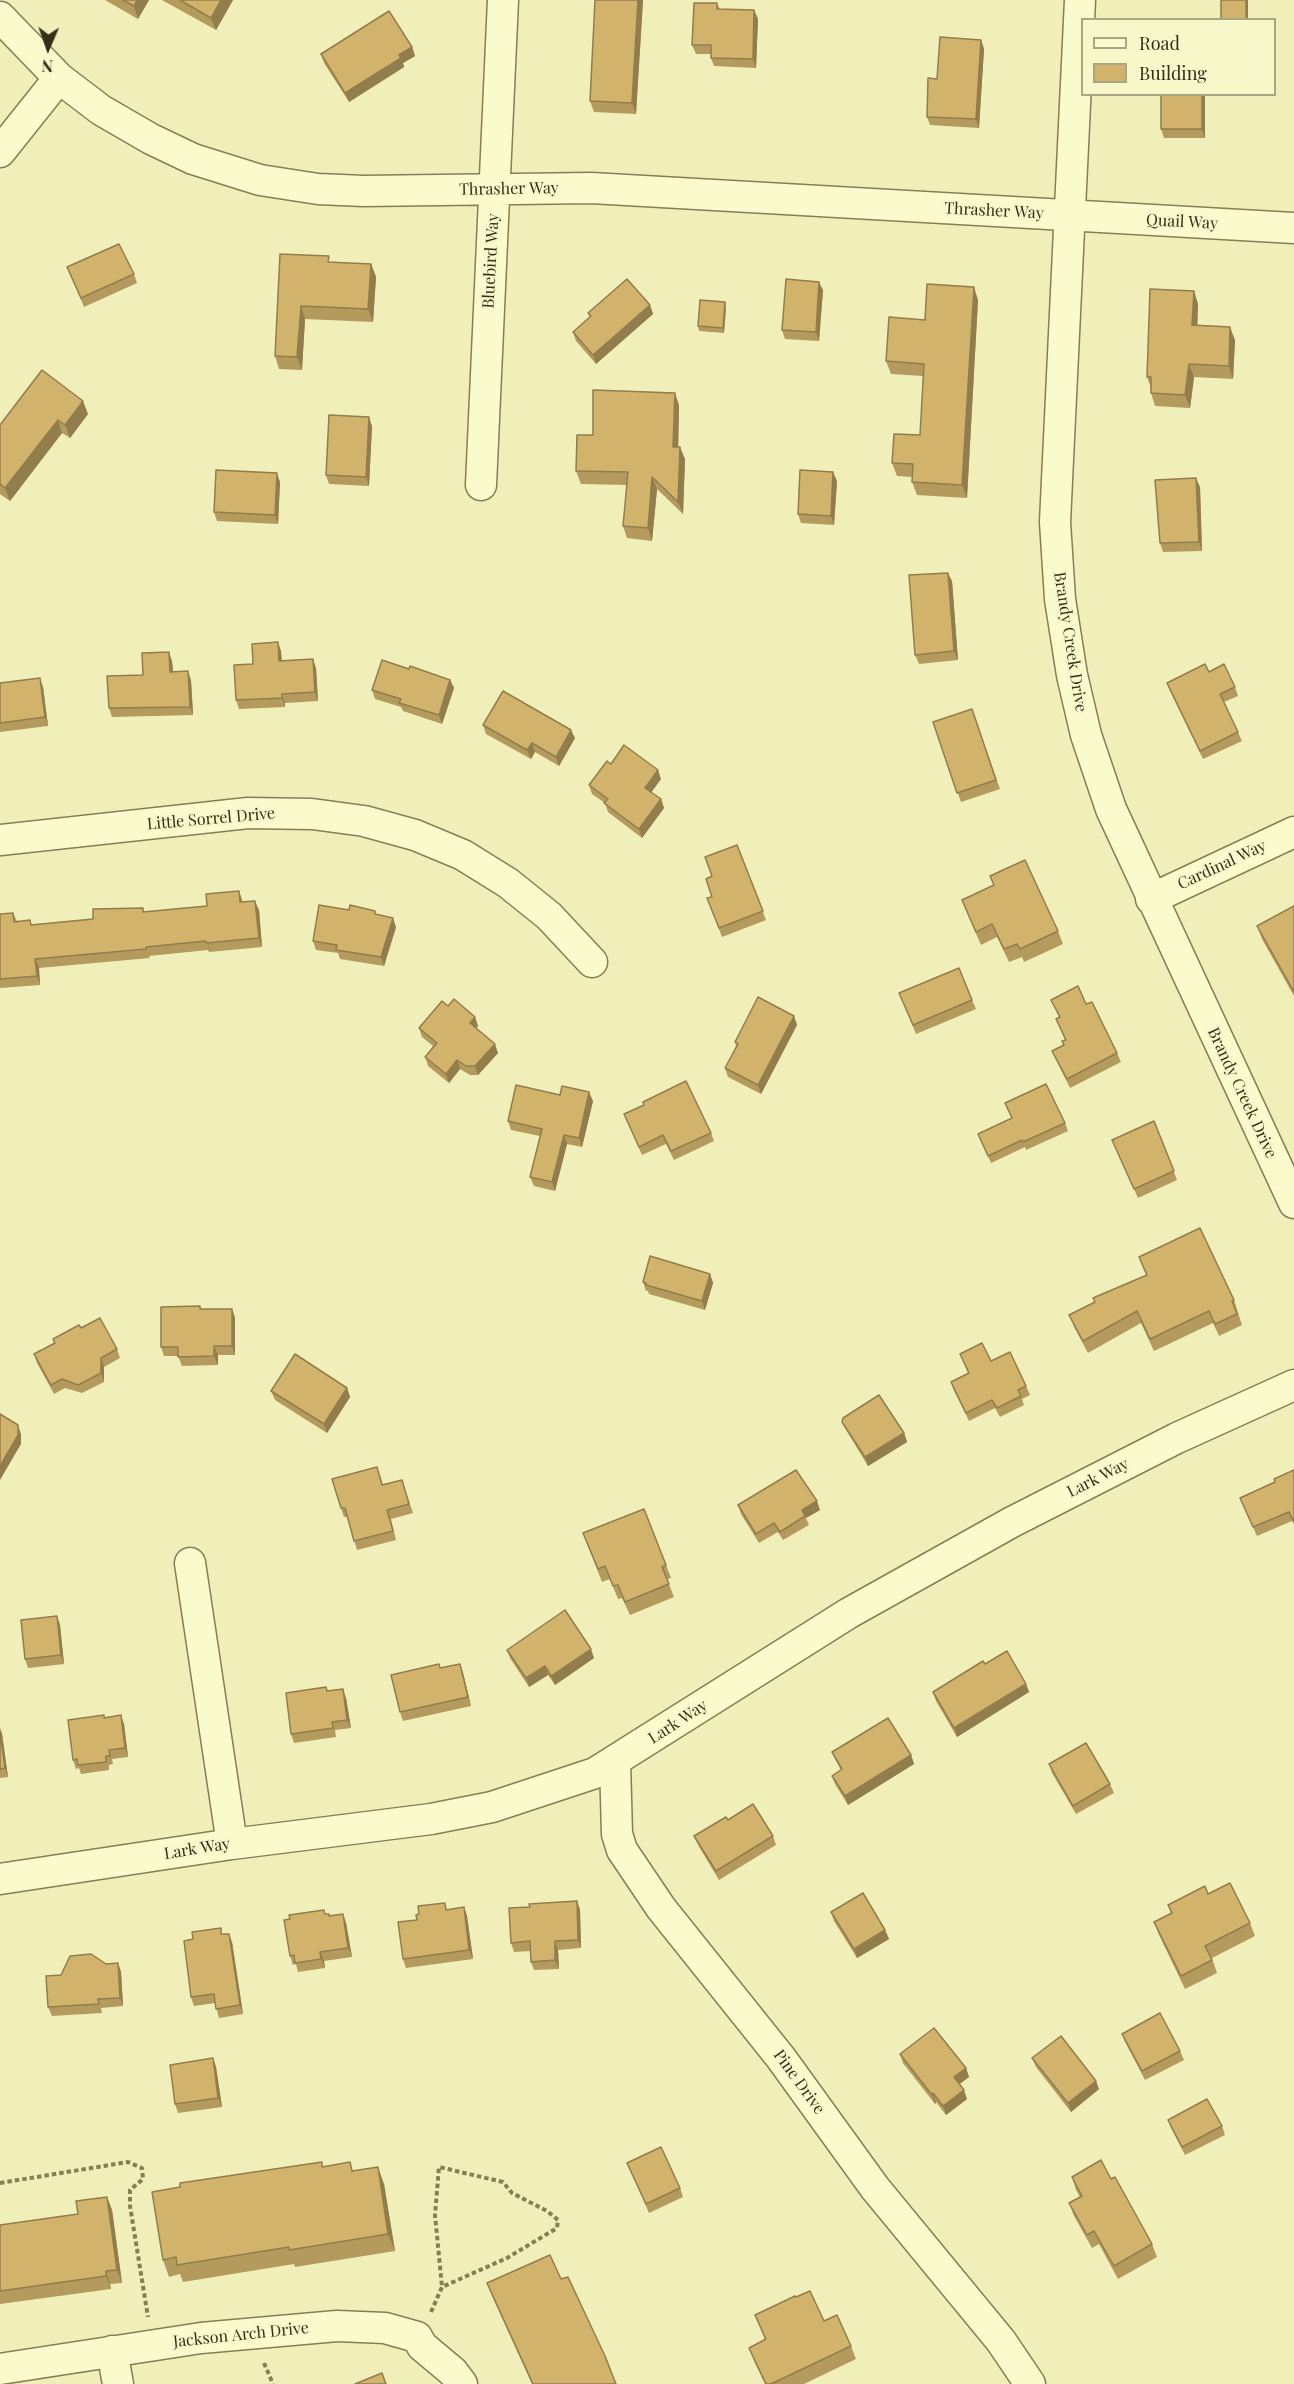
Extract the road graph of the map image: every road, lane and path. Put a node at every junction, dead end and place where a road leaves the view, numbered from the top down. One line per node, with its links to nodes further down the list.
1 (503, 0): 6 (street, Bluebird Way)
2 (1080, 0): 7 (street, Brandy Creek Drive)
3 (0, 16): 4 (street, Thrasher Way)
4 (59, 78): 5 (street); 6 (street, Thrasher Way)
5 (0, 152)
6 (494, 189): 7 (street, Thrasher Way); 9 (street, Bluebird Way)
7 (1070, 216): 8 (street, Quail Way); 12 (street, Brandy Creek Drive)
8 (1294, 228)
9 (481, 485)
10 (1294, 832): 12 (street, Cardinal Way)
11 (0, 840): 13 (street, Little Sorrel Drive)
12 (1151, 898): 14 (street, Brandy Creek Drive)
13 (592, 962)
14 (1294, 1203)
15 (1294, 1384): 17 (street, Lark Way)
16 (190, 1563): 18 (street)
17 (615, 1762): 18 (street, Lark Way); 28 (street, Pine Drive)
18 (232, 1844): 19 (street, Lark Way)
19 (0, 1879)
20 (0, 2183): 23 (path)
21 (442, 2287): 21 (path); 22 (path)
22 (417, 2337): 23 (street, Jackson Arch Drive); 27 (street, Jackson Arch Drive)
23 (152, 2345): 24 (street, Jackson Arch Drive)
24 (112, 2351): 25 (street, Jackson Arch Drive); 26 (street)
25 (0, 2369)
26 (118, 2384)
27 (462, 2384)
28 (1030, 2384)

